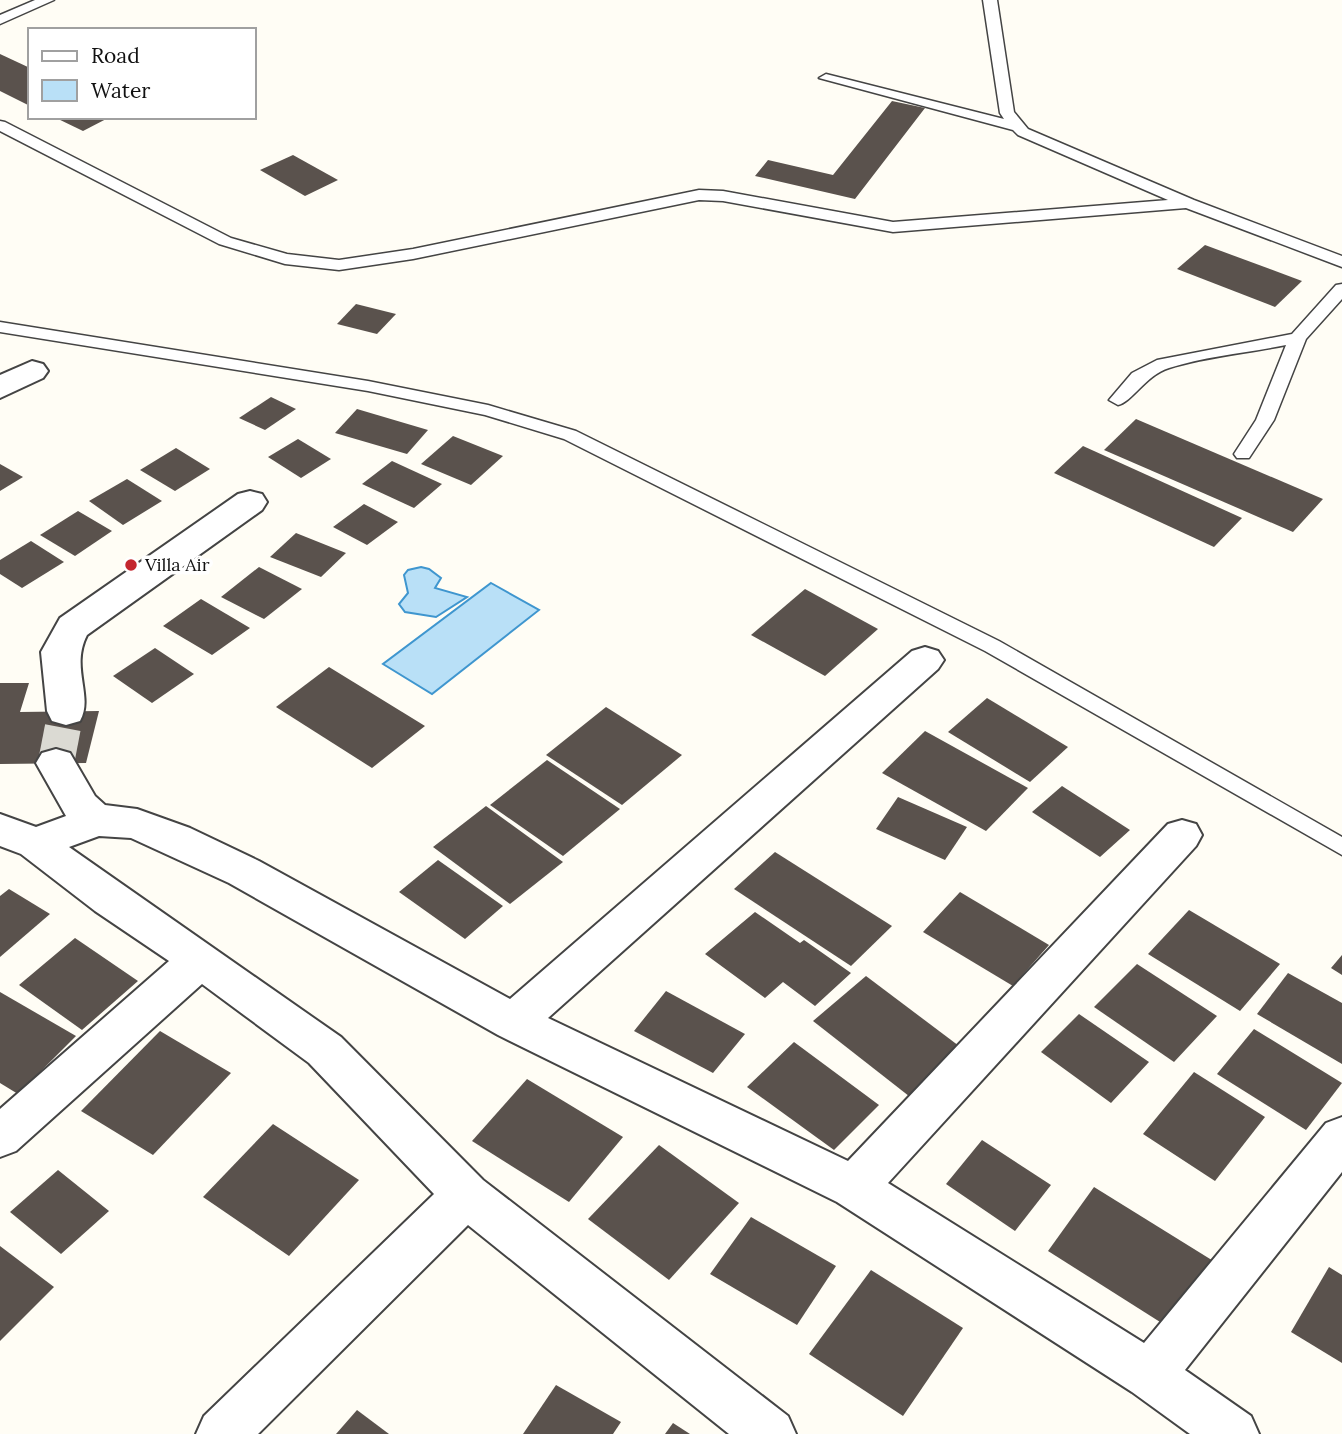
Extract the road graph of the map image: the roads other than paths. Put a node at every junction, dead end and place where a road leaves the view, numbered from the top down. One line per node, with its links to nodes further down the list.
1 (47, 0): 3 (lane)
2 (990, 0): 6 (lane)
3 (0, 20)
4 (826, 78): 6 (lane)
5 (0, 125): 7 (lane)
6 (1015, 126): 7 (lane)
7 (1188, 203): 8 (lane)
8 (1342, 262)
9 (1342, 289): 11 (lane)
10 (0, 327): 23 (lane)
11 (1298, 338): 14 (lane); 15 (lane)
12 (32, 371): 13 (street)
13 (0, 388)
14 (1118, 400)
15 (1243, 454)
16 (250, 502): 18 (street)
17 (925, 660): 25 (street)
18 (66, 711)
19 (56, 763): 20 (street)
20 (96, 821): 22 (street); 25 (street)
21 (1182, 835): 28 (street)
22 (17, 836): 24 (street)
23 (1342, 846)
24 (200, 958): 26 (street); 29 (street)
25 (514, 1021): 28 (street)
26 (0, 1137)
27 (1342, 1137): 30 (street)
28 (854, 1187): 30 (street)
29 (466, 1195): 31 (street); 32 (street)
30 (1150, 1375): 33 (street)
31 (222, 1434)
32 (769, 1434)
33 (1233, 1434)

